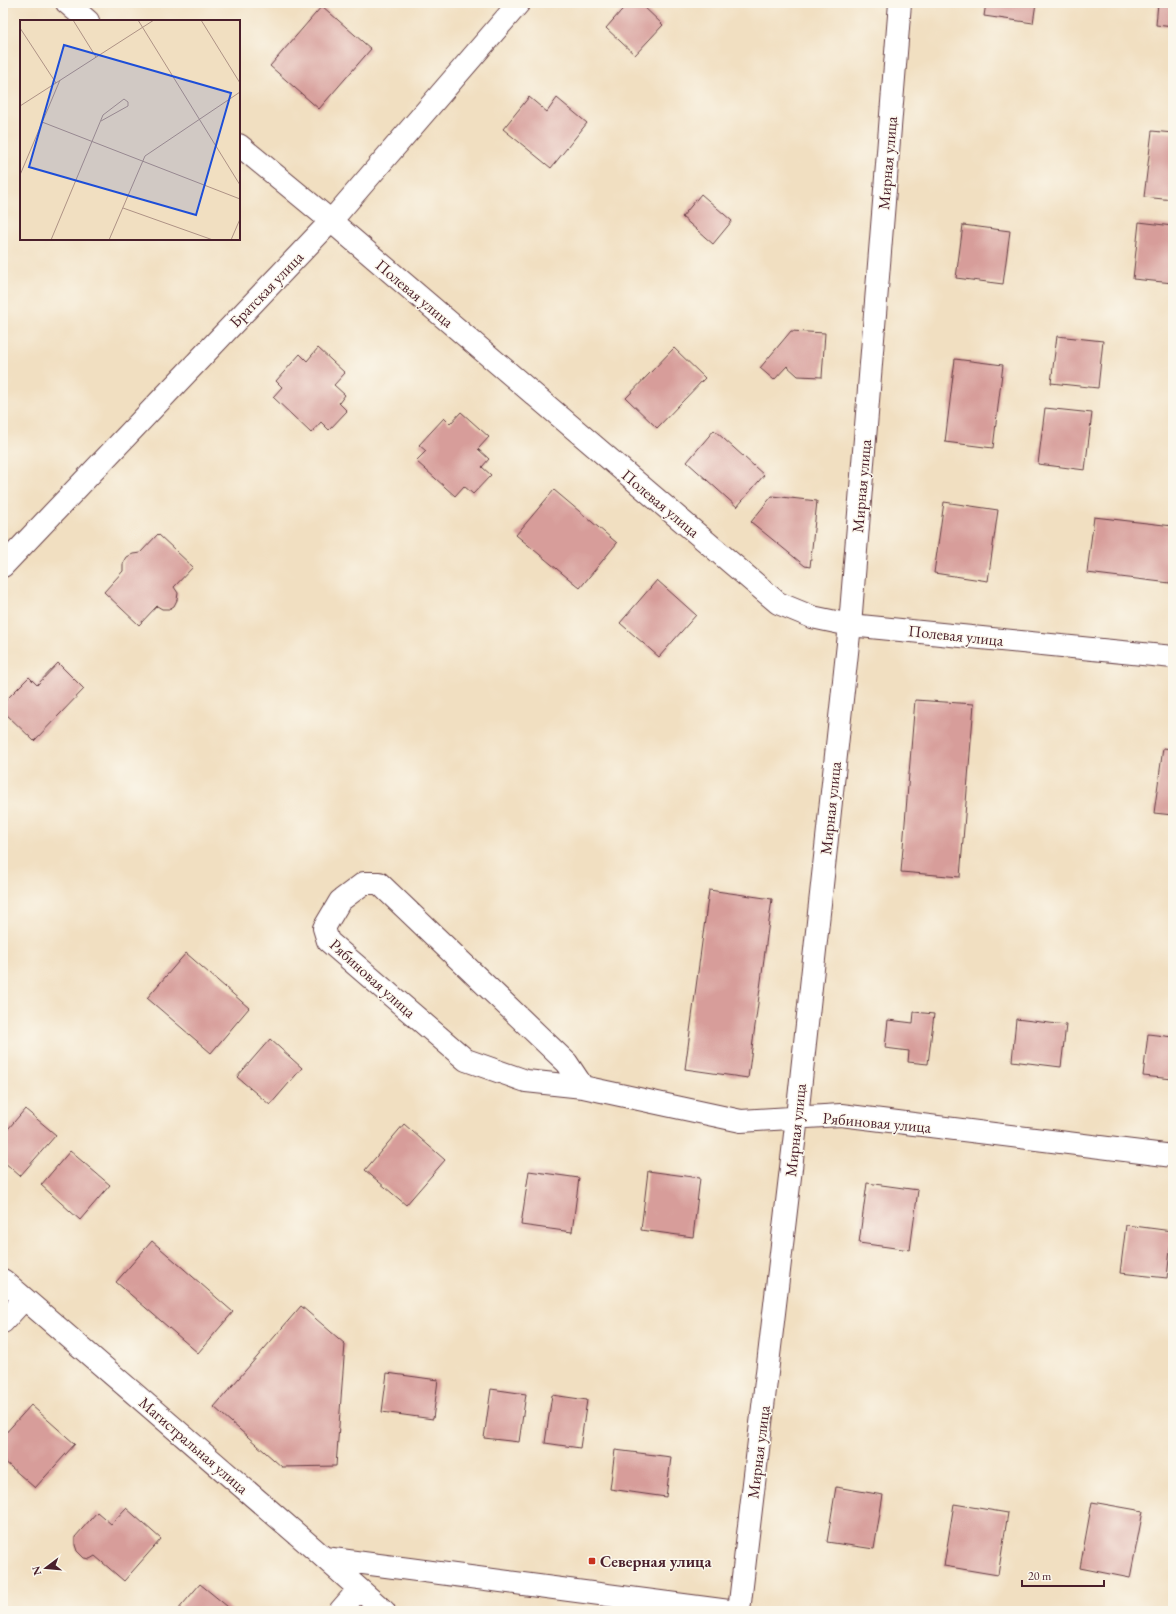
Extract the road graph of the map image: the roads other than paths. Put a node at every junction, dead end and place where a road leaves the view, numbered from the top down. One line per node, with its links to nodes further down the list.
1 (67, 3): 4 (street)
2 (519, 3): 6 (street, Братская улица)
3 (900, 3): 8 (street, Мирная улица)
4 (87, 20)
5 (240, 147): 6 (street, Полевая улица)
6 (330, 221): 7 (street, Братская улица); 8 (street, Полевая улица)
7 (3, 566)
8 (850, 625): 9 (street, Полевая улица); 11 (street, Мирная улица)
9 (1173, 657)
10 (583, 1088): 10 (street, Рябиновая улица); 11 (street, Рябиновая улица)
11 (796, 1117): 12 (street, Рябиновая улица); 21 (street, Мирная улица)
12 (1173, 1156)
13 (3, 1280): 14 (street, Магистральная улица)
14 (24, 1299): 15 (street); 16 (street, Магистральная улица)
15 (3, 1322)
16 (325, 1558): 17 (street, Магистральная улица); 20 (street)
17 (359, 1589): 18 (street); 19 (street, Магистральная улица)
18 (340, 1611)
19 (384, 1611)
20 (728, 1611)
21 (739, 1611)

